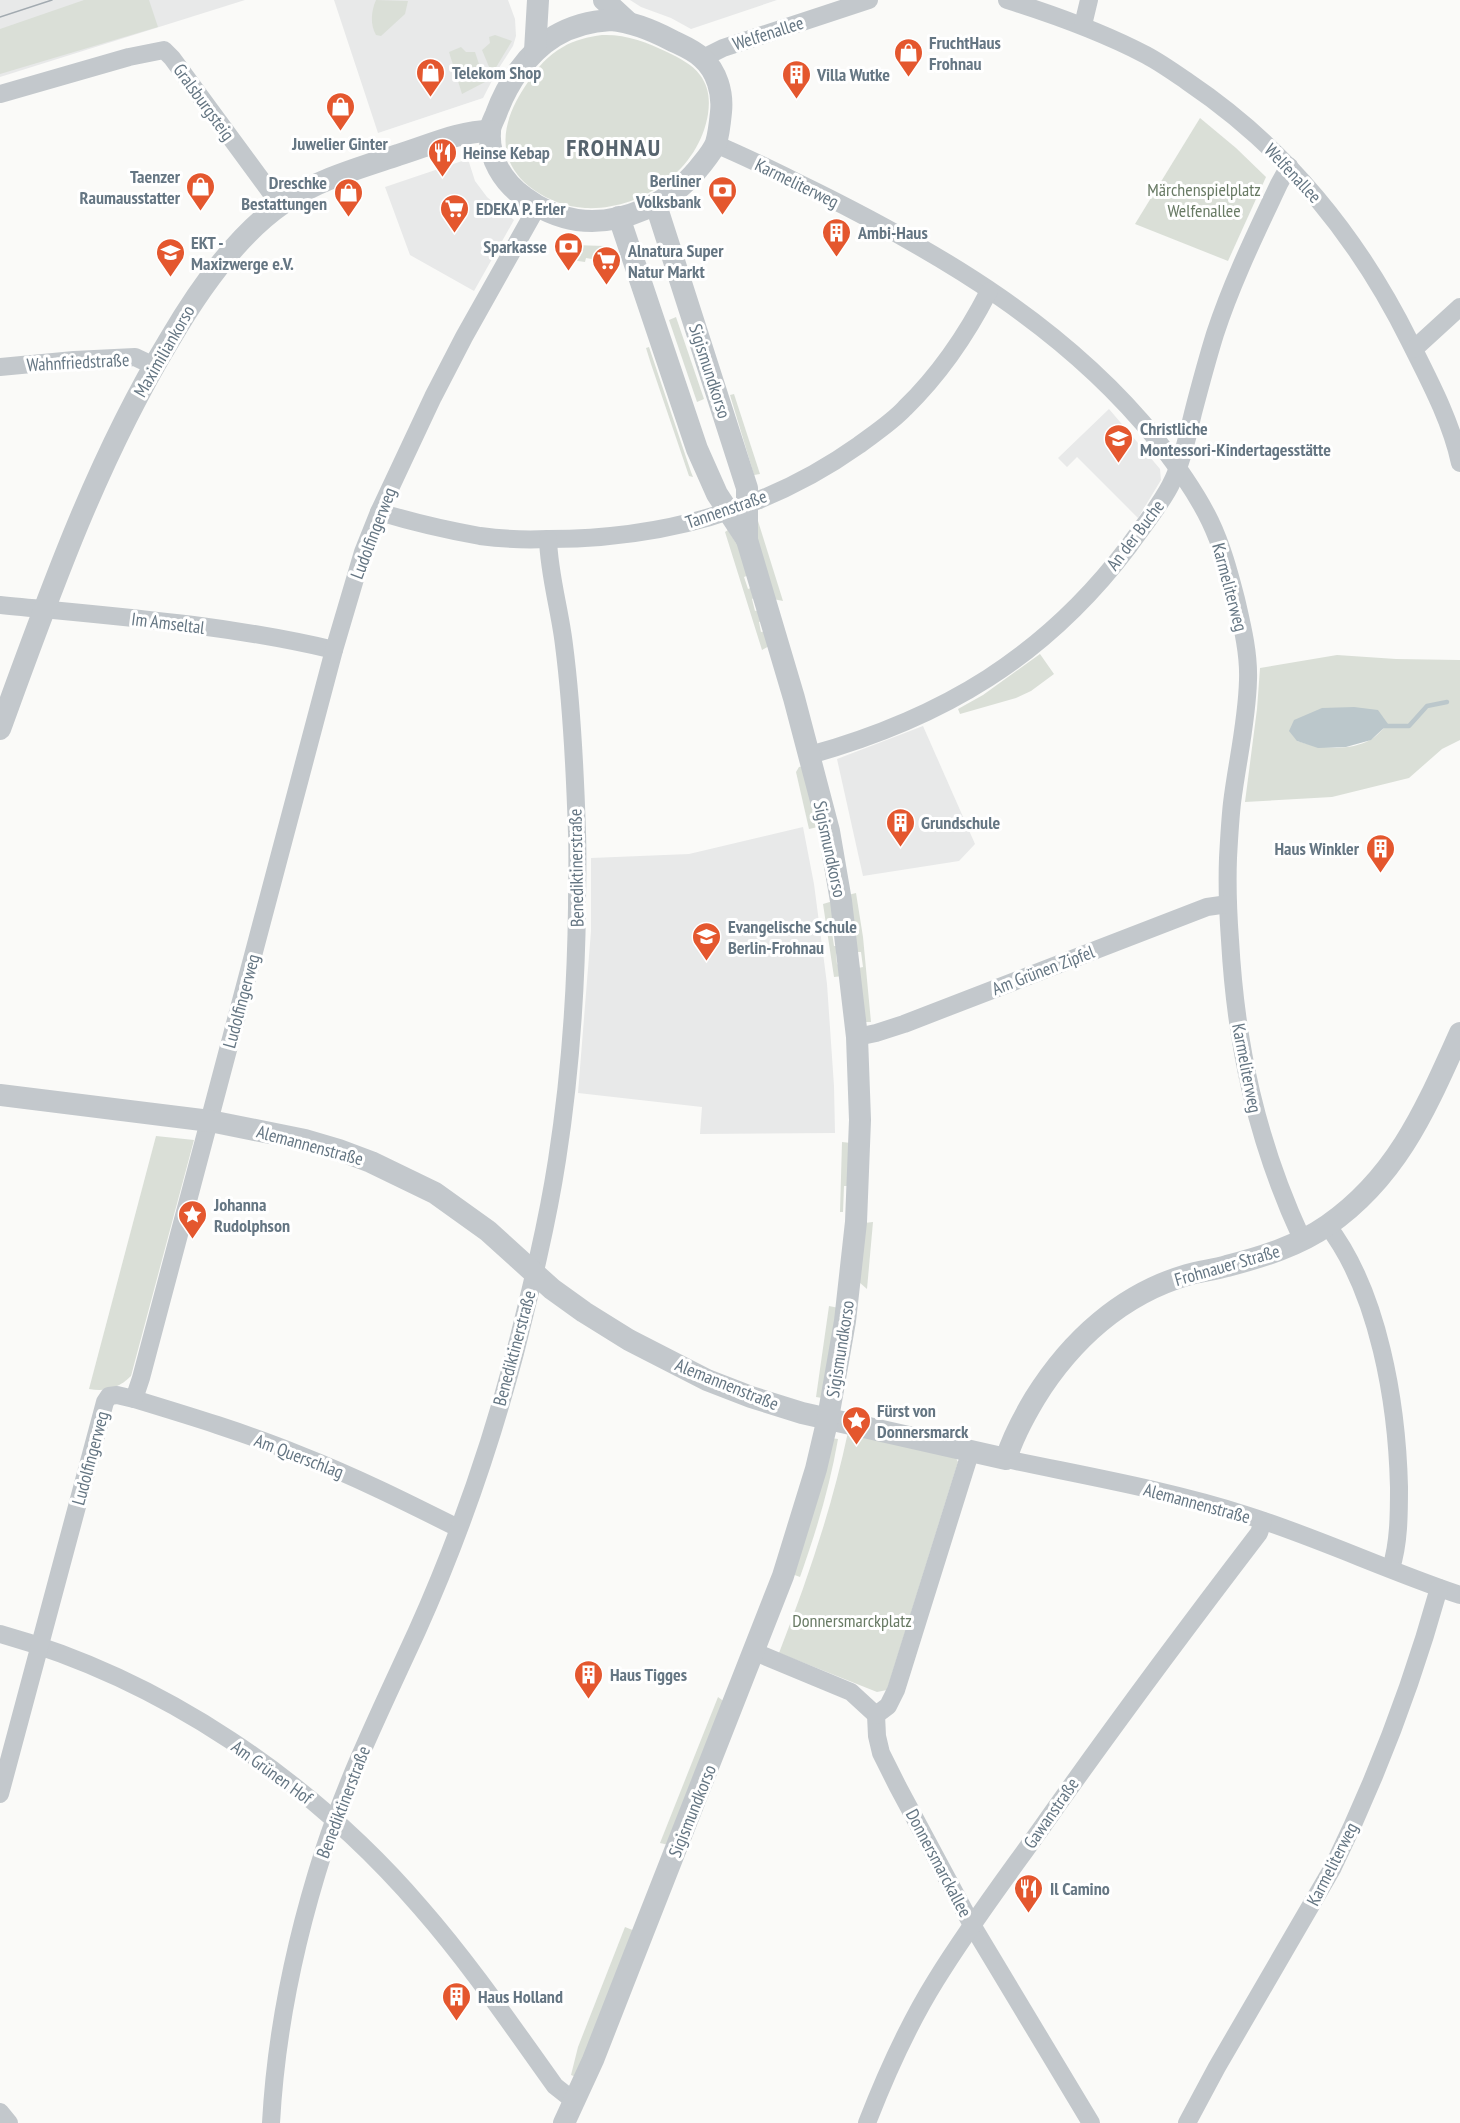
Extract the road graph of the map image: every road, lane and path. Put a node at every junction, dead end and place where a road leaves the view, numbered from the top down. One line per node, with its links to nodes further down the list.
1 (538, 0): 8 (street)
2 (604, 0): 6 (street)
3 (869, 0): 9 (street, Welfenallee)
4 (1007, 0): 7 (street, Welfenallee)
5 (1089, 0): 7 (street)
6 (627, 21): 8 (street); 9 (street)
7 (1083, 25): 13 (street, Welfenallee)
8 (535, 51): 11 (street)
9 (703, 58): 12 (street)
10 (0, 94): 14 (street, Gralsburgsteig)
11 (490, 131): 14 (street, Maximiliankorso); 16 (street)
12 (715, 144): 15 (street); 18 (street, Karmeliterweg)
13 (1289, 166): 20 (street, Welfenallee); 24 (street, An der Buche)
14 (280, 205): 21 (street, Maximiliankorso)
15 (656, 205): 17 (street); 25 (street, Sigismundkorso)
16 (537, 207): 17 (street); 26 (street, Ludolfingerweg)
17 (619, 217): 25 (street, Sigismundkorso)
18 (989, 291): 24 (street, Karmeliterweg); 25 (street, Tannenstraße)
19 (1460, 307): 20 (street)
20 (1414, 349): 23 (street, Welfenallee)
21 (154, 366): 22 (street, Wahnfriedstraße); 29 (street, Maximiliankorso)
22 (0, 367)
23 (1460, 464)
24 (1178, 468): 32 (street, An der Buche); 33 (street, Karmeliterweg)
25 (737, 509): 27 (street, Tannenstraße); 32 (street, Sigismundkorso)
26 (379, 512): 27 (street, Tannenstraße); 30 (street, Ludolfingerweg)
27 (548, 539): 40 (street, Benediktinerstraße)
28 (0, 605): 29 (street, Im Amseltal)
29 (44, 610): 30 (street, Im Amseltal); 31 (street, Maximiliankorso)
30 (334, 650): 37 (street, Ludolfingerweg)
31 (0, 729)
32 (810, 755): 35 (street, Sigismundkorso)
33 (1228, 904): 35 (street, Am Grünen Zipfel); 39 (street, Karmeliterweg)
34 (1460, 1033): 38 (street, Frohnauer Straße)
35 (857, 1037): 42 (street, Sigismundkorso)
36 (0, 1095): 37 (street, Alemannenstraße)
37 (210, 1121): 40 (street, Alemannenstraße); 41 (street, Ludolfingerweg)
38 (1327, 1225): 39 (street, Frohnauer Straße); 47 (street)
39 (1302, 1239): 44 (street, Frohnauer Straße)
40 (534, 1273): 42 (street, Alemannenstraße); 46 (street, Benediktinerstraße)
41 (134, 1399): 46 (street, Am Querschlag); 51 (street, Ludolfingerweg)
42 (828, 1419): 43 (street, Alemannenstraße); 52 (street, Sigismundkorso)
43 (971, 1450): 44 (street, Alemannenstraße); 53 (street)
44 (1006, 1459): 45 (street, Alemannenstraße)
45 (1263, 1521): 47 (street, Alemannenstraße); 56 (street, Gawanstraße)
46 (458, 1528): 55 (street, Benediktinerstraße)
47 (1391, 1568): 48 (street, Alemannenstraße)
48 (1439, 1588): 49 (street, Alemannenstraße); 64 (street, Karmeliterweg)
49 (1460, 1595)
50 (0, 1634): 51 (street, Am Grünen Hof)
51 (40, 1646): 54 (street, Ludolfingerweg); 55 (street, Am Grünen Hof)
52 (755, 1652): 53 (street); 57 (street, Sigismundkorso)
53 (876, 1715): 56 (street, Donnersmarckallee)
54 (0, 1794)
55 (335, 1820): 57 (street, Am Grünen Hof); 60 (street, Benediktinerstraße)
56 (972, 1925): 62 (street, Gawanstraße); 63 (street, Donnersmarckallee)
57 (574, 2101): 61 (street, Sigismundkorso)
58 (0, 2112): 59 (street)
59 (9, 2123)
60 (270, 2123)
61 (564, 2123)
62 (867, 2123)
63 (1091, 2123)
64 (1187, 2123)

